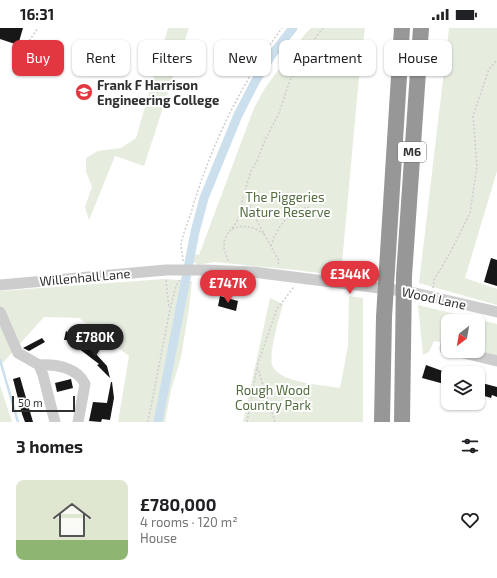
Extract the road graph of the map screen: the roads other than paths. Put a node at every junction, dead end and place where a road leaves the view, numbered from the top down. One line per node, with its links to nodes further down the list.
1 (402, 28): 12 (highway, M6)
2 (420, 28): 13 (highway, M6)
3 (204, 270): 4 (street, Willenhall Lane); 6 (street, Wood Lane)
4 (0, 285)
5 (0, 312): 9 (street)
6 (497, 312)
7 (484, 358): 8 (street)
8 (497, 361)
9 (39, 365): 10 (street); 11 (street)
10 (54, 422)
11 (78, 422)
12 (382, 422)
13 (402, 422)

